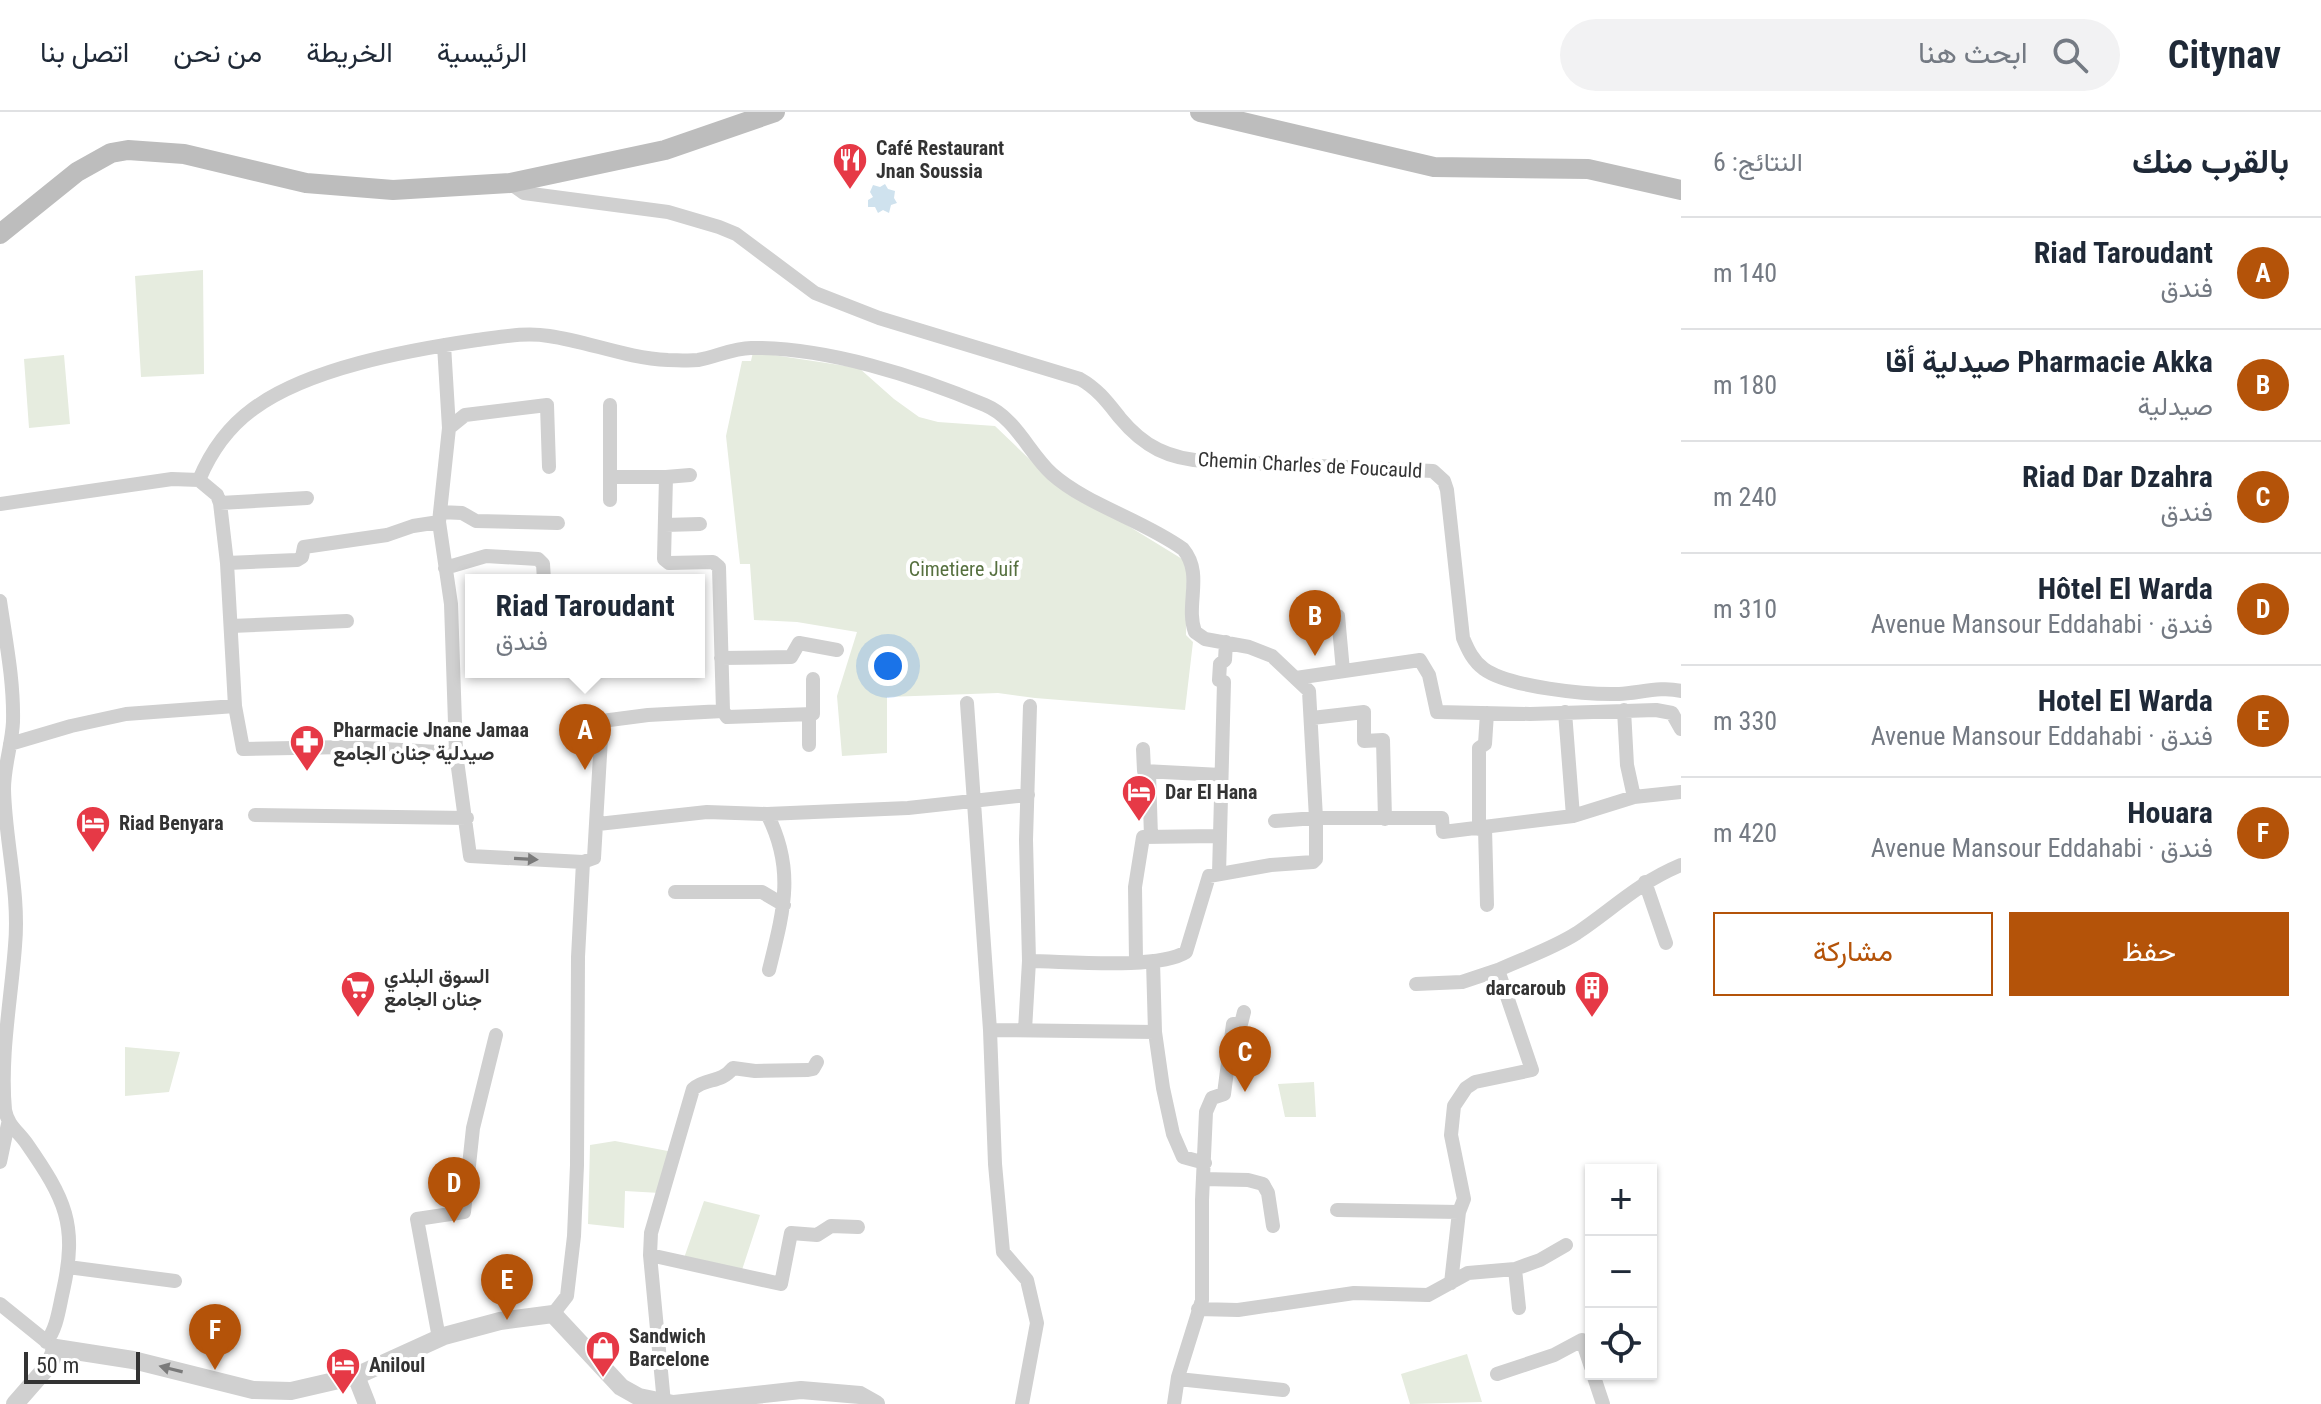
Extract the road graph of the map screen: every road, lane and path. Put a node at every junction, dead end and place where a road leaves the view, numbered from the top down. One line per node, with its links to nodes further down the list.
1 (775, 112): 3 (main road)
2 (1200, 112): 4 (main road)
3 (510, 183): 5 (main road); 35 (street, Chemin Charles de Foucauld)
4 (1681, 190)
5 (0, 234)
6 (444, 345): 8 (street); 13 (street); 29 (street)
7 (610, 405): 11 (street)
8 (449, 428): 9 (street); 18 (street)
9 (549, 467)
10 (690, 475): 12 (street)
11 (611, 477): 12 (street); 15 (street)
12 (666, 477): 21 (street)
13 (199, 480): 16 (street); 17 (street)
14 (307, 498): 16 (street)
15 (610, 500)
16 (220, 503): 22 (street)
17 (0, 504)
18 (439, 517): 19 (street); 22 (street); 23 (street)
19 (558, 523)
20 (700, 524): 21 (street)
21 (665, 525): 31 (street)
22 (227, 563): 28 (street)
23 (445, 568): 24 (street); 50 (street)
24 (544, 574)
25 (0, 601): 45 (street)
26 (1338, 616): 32 (street)
27 (347, 621): 28 (street)
28 (231, 626): 37 (street)
29 (1226, 642): 33 (street); 52 (street)
30 (837, 650): 31 (street)
31 (721, 658): 40 (street)
32 (1343, 671): 33 (street); 42 (street)
33 (1296, 678): 44 (street)
34 (813, 679): 43 (street)
35 (1681, 691)
36 (967, 703): 57 (street)
37 (235, 706): 47 (street); 50 (street)
38 (1030, 706): 55 (street)
39 (1624, 710): 41 (street); 46 (street); 56 (street)
40 (723, 711): 43 (street); 65 (street)
41 (1565, 712): 42 (street); 60 (street)
42 (1487, 713): 66 (street)
43 (809, 714): 48 (street)
44 (1312, 718): 62 (street); 63 (street)
45 (6, 725): 47 (street)
46 (1681, 729)
47 (10, 744): 53 (street)
48 (809, 745)
49 (1143, 749): 51 (street)
50 (456, 753): 61 (street)
51 (1149, 773): 52 (street); 68 (street)
52 (1221, 775): 67 (street)
53 (2, 787): 69 (street)
54 (1681, 792): 56 (street)
55 (1028, 795): 57 (street); 78 (street)
56 (1634, 797): 60 (street)
57 (975, 800): 58 (street); 86 (street)
58 (767, 814): 65 (street); 75 (street)
59 (255, 815): 61 (street)
60 (1573, 816): 66 (street)
61 (467, 818): 70 (street, one-way to 70)
62 (1316, 818): 63 (street); 64 (street); 72 (street)
63 (1385, 819): 66 (street)
64 (1275, 821)
65 (598, 824): 70 (street)
66 (1482, 829): 76 (street)
67 (1219, 836): 68 (street); 72 (street)
68 (1151, 837): 79 (street)
69 (5, 846): 81 (street)
70 (583, 862): 108 (street)
71 (1681, 865): 73 (street)
72 (1219, 874): 80 (street)
73 (1645, 882): 77 (street); 83 (street)
74 (675, 892): 75 (street)
75 (784, 905): 82 (street)
76 (1487, 905)
77 (1666, 943)
78 (1029, 961): 79 (street); 87 (street)
79 (1136, 961): 80 (street)
80 (1153, 961): 88 (street)
81 (6, 968): 91 (street)
82 (769, 970)
83 (1498, 970): 84 (street); 96 (street)
84 (1416, 984)
85 (1244, 1012): 93 (street)
86 (990, 1030): 87 (street); 122 (street)
87 (1025, 1030): 88 (street)
88 (1155, 1032): 93 (street)
89 (496, 1035): 109 (street)
90 (817, 1062): 100 (street)
91 (8, 1124): 92 (street); 101 (street)
92 (1, 1155)
93 (1205, 1163): 94 (street)
94 (1203, 1179): 97 (street); 107 (street)
95 (1337, 1210): 96 (street)
96 (1459, 1212): 104 (street)
97 (1273, 1226)
98 (858, 1227): 100 (street)
99 (1566, 1245): 102 (street)
100 (650, 1255): 118 (street)
101 (68, 1267): 103 (street); 110 (street)
102 (1515, 1269): 104 (street); 106 (street)
103 (175, 1281)
104 (1451, 1283): 107 (street)
105 (0, 1304): 110 (street)
106 (1519, 1308)
107 (1198, 1309): 114 (street)
108 (553, 1314): 109 (street); 118 (street)
109 (439, 1338): 113 (street)
110 (51, 1345): 113 (street, one-way to 110); 117 (street)
111 (1585, 1349): 112 (street)
112 (1497, 1374)
113 (356, 1376): 119 (street)
114 (1178, 1379): 116 (street); 123 (street)
115 (1595, 1380): 124 (street)
116 (1283, 1390)
117 (17, 1403)
118 (664, 1403): 120 (street)
119 (367, 1404)
120 (674, 1404): 121 (street)
121 (876, 1404)
122 (1022, 1404)
123 (1174, 1404)
124 (1603, 1404)

